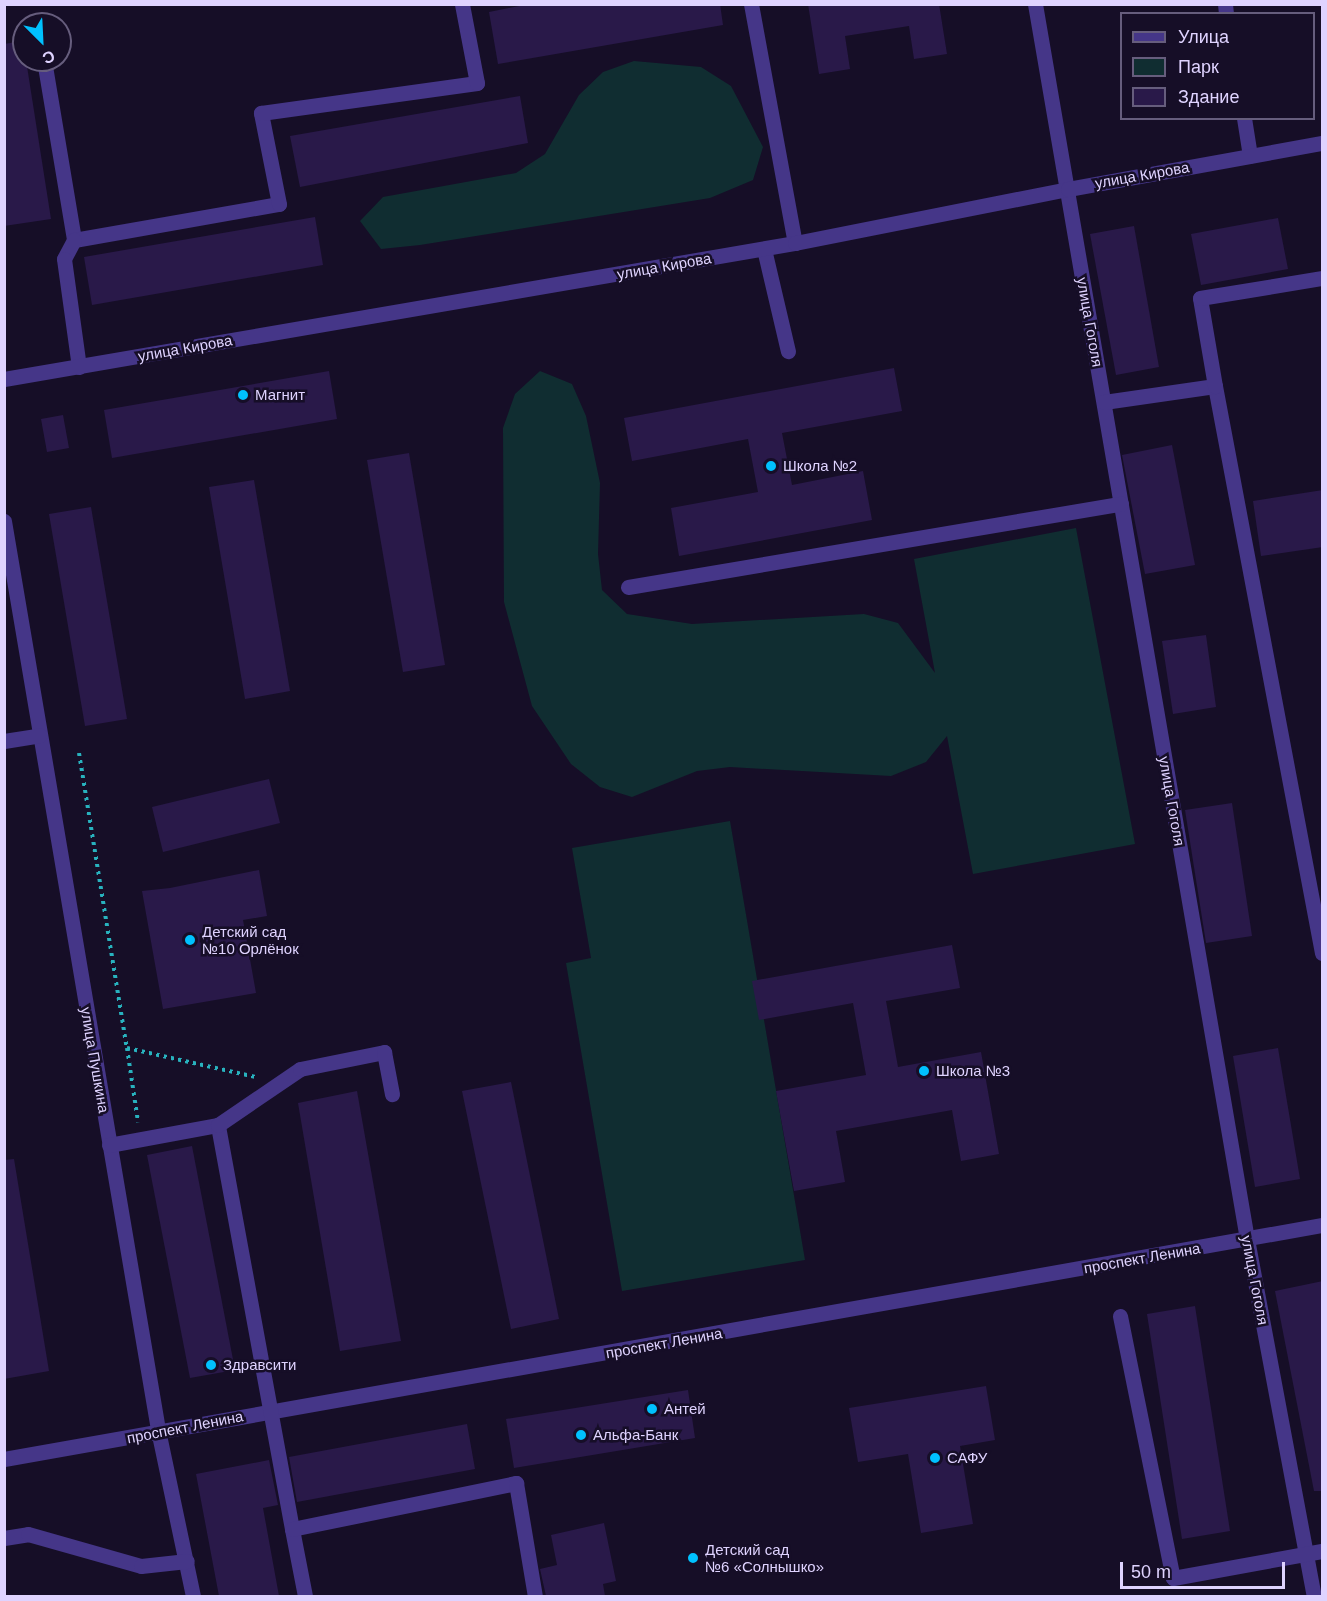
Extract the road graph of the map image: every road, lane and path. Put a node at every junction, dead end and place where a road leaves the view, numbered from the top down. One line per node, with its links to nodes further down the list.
1 (462, 4): 9 (street)
2 (751, 4): 10 (street)
3 (1035, 4): 8 (street, улица Гоголя)
4 (46, 72): 9 (street)
5 (1244, 120): 7 (street)
6 (1323, 143): 7 (street, улица Кирова)
7 (1251, 156): 8 (street, улица Кирова)
8 (1068, 189): 10 (street, улица Кирова); 17 (street, улица Гоголя)
9 (74, 240): 14 (street)
10 (795, 243): 11 (street, улица Кирова)
11 (764, 249): 13 (street); 14 (street, улица Кирова)
12 (1323, 278): 16 (street)
13 (788, 351)
14 (79, 367): 15 (street, улица Кирова)
15 (4, 379)
16 (1215, 386): 17 (street); 24 (street)
17 (1104, 402): 18 (street, улица Гоголя)
18 (1121, 504): 20 (street); 32 (street, улица Гоголя)
19 (4, 521): 21 (street, улица Пушкина)
20 (628, 587)
21 (40, 735): 22 (street); 30 (street, улица Пушкина)
22 (4, 741)
23 (80, 753): 25 (path)
24 (1323, 953)
25 (127, 1048): 26 (path); 29 (path)
26 (280, 1082): 27 (street); 28 (street)
27 (392, 1094)
28 (218, 1125): 29 (street); 34 (street)
29 (141, 1139): 30 (street)
30 (109, 1145): 35 (street, улица Пушкина)
31 (1323, 1225): 32 (street, проспект Ленина)
32 (1247, 1239): 34 (street, проспект Ленина); 39 (street, улица Гоголя)
33 (1120, 1316): 39 (street)
34 (270, 1411): 35 (street, проспект Ленина); 37 (street)
35 (158, 1430): 36 (street, проспект Ленина); 40 (street, улица Пушкина)
36 (4, 1459)
37 (292, 1529): 42 (street); 43 (street)
38 (4, 1538): 40 (street)
39 (1315, 1553): 44 (street, улица Гоголя)
40 (187, 1561): 41 (street, улица Пушкина)
41 (193, 1596)
42 (305, 1596)
43 (535, 1596)
44 (1314, 1596)

